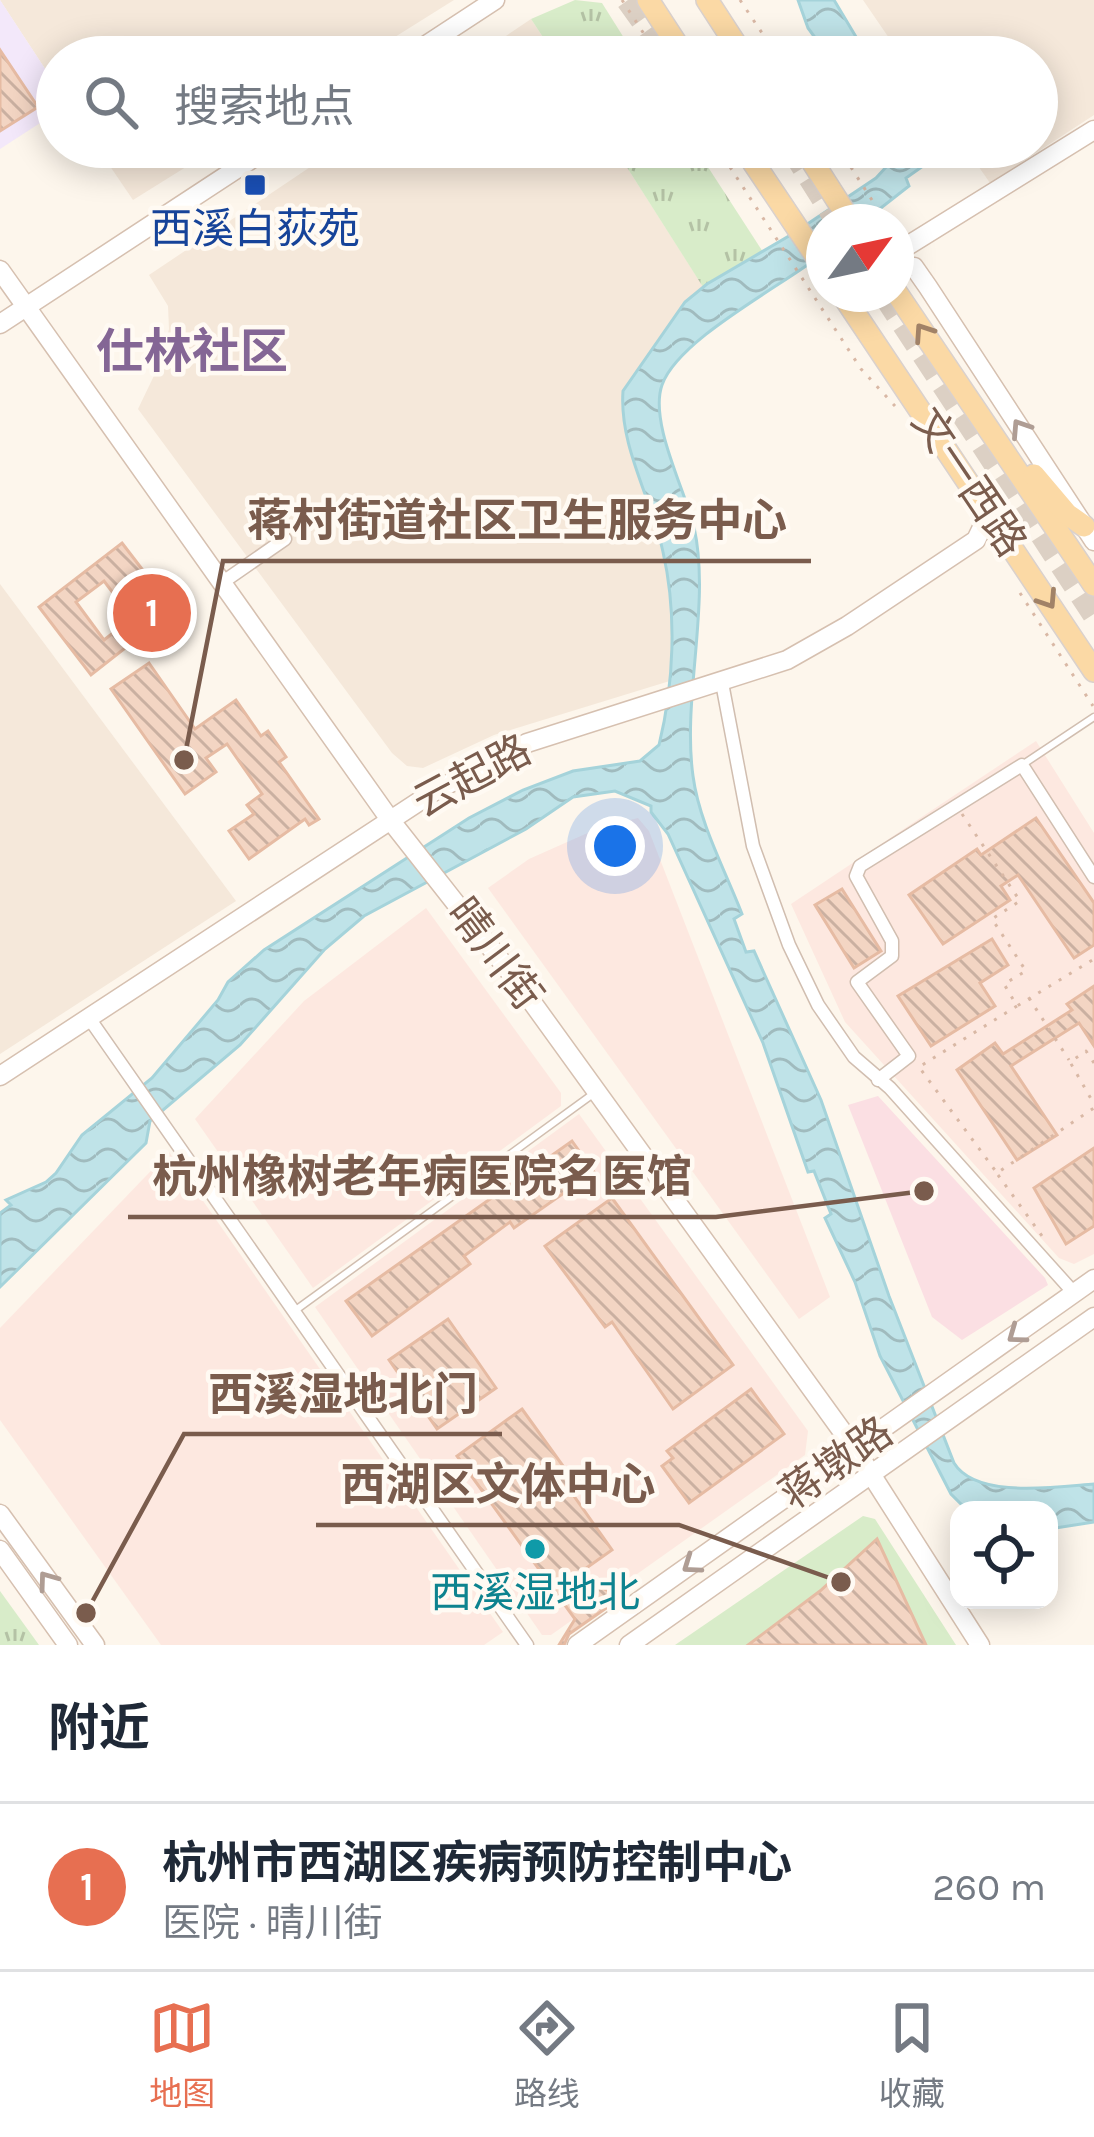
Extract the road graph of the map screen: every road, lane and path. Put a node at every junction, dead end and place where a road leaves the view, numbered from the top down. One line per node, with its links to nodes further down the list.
1 (495, 0): 6 (street)
2 (622, 0): 7 (path)
3 (647, 0): 8 (main road)
4 (706, 0): 9 (main road)
5 (740, 0): 10 (path)
6 (440, 36)
7 (645, 36)
8 (671, 36)
9 (731, 36)
10 (764, 36)
11 (1094, 130): 12 (street)
12 (1058, 152)
13 (238, 168): 25 (street)
14 (730, 168): 29 (path)
15 (757, 168): 21 (main road)
16 (817, 168): 19 (main road)
17 (852, 168): 20 (path)
18 (1033, 168): 22 (street)
19 (840, 204)
20 (875, 204)
21 (806, 241)
22 (914, 242)
23 (914, 267): 32 (street, 文一西路, one-way to 23)
24 (0, 270): 25 (street, 晴川街)
25 (25, 308): 28 (street); 37 (street, 晴川街)
26 (854, 312): 31 (main road, 文一西路)
27 (910, 312): 30 (main road, 文一西路, one-way to 27)
28 (0, 324)
29 (906, 419)
30 (998, 443): 32 (main road); 38 (main road, 文一西路)
31 (990, 511): 34 (street); 35 (main road, 文一西路)
32 (1089, 534)
33 (285, 539): 37 (street)
34 (976, 540): 35 (street); 40 (street, 云起路)
35 (1010, 541): 39 (main road, 文一西路, one-way to 39)
36 (1010, 578): 41 (path)
37 (223, 582): 45 (street, 晴川街)
38 (1094, 585)
39 (1094, 671)
40 (722, 683): 45 (street, 云起路); 54 (street)
41 (1094, 708)
42 (1094, 717): 43 (lane)
43 (1022, 766): 44 (street); 46 (street)
44 (958, 808): 49 (path); 54 (street)
45 (391, 821): 50 (street, 云起路); 55 (street, 晴川街)
46 (1094, 877)
47 (1094, 959): 48 (path)
48 (1029, 998): 49 (path); 51 (path)
49 (1017, 1006): 57 (path)
50 (89, 1018): 53 (street, 云起路); 61 (street)
51 (1070, 1061): 52 (path); 56 (path)
52 (1094, 1063)
53 (0, 1076)
54 (878, 1080): 60 (street)
55 (596, 1091): 61 (lane); 63 (street, 晴川街)
56 (1094, 1107): 57 (path)
57 (997, 1173): 58 (path)
58 (1045, 1239)
59 (1094, 1279): 60 (street, 蒋墩路)
60 (1075, 1293): 63 (street, 蒋墩路, one-way to 63)
61 (293, 1312): 69 (street)
62 (1094, 1317): 64 (street, 蒋墩路)
63 (855, 1449): 64 (street, 晴川街); 70 (street, 蒋墩路, one-way to 70)
64 (872, 1474): 71 (street, 蒋墩路); 72 (street, 晴川街)
65 (0, 1514): 68 (street, one-way to 65)
66 (0, 1550): 67 (street)
67 (68, 1645)
68 (94, 1645)
69 (527, 1645)
70 (577, 1645)
71 (629, 1645)
72 (980, 1645)

